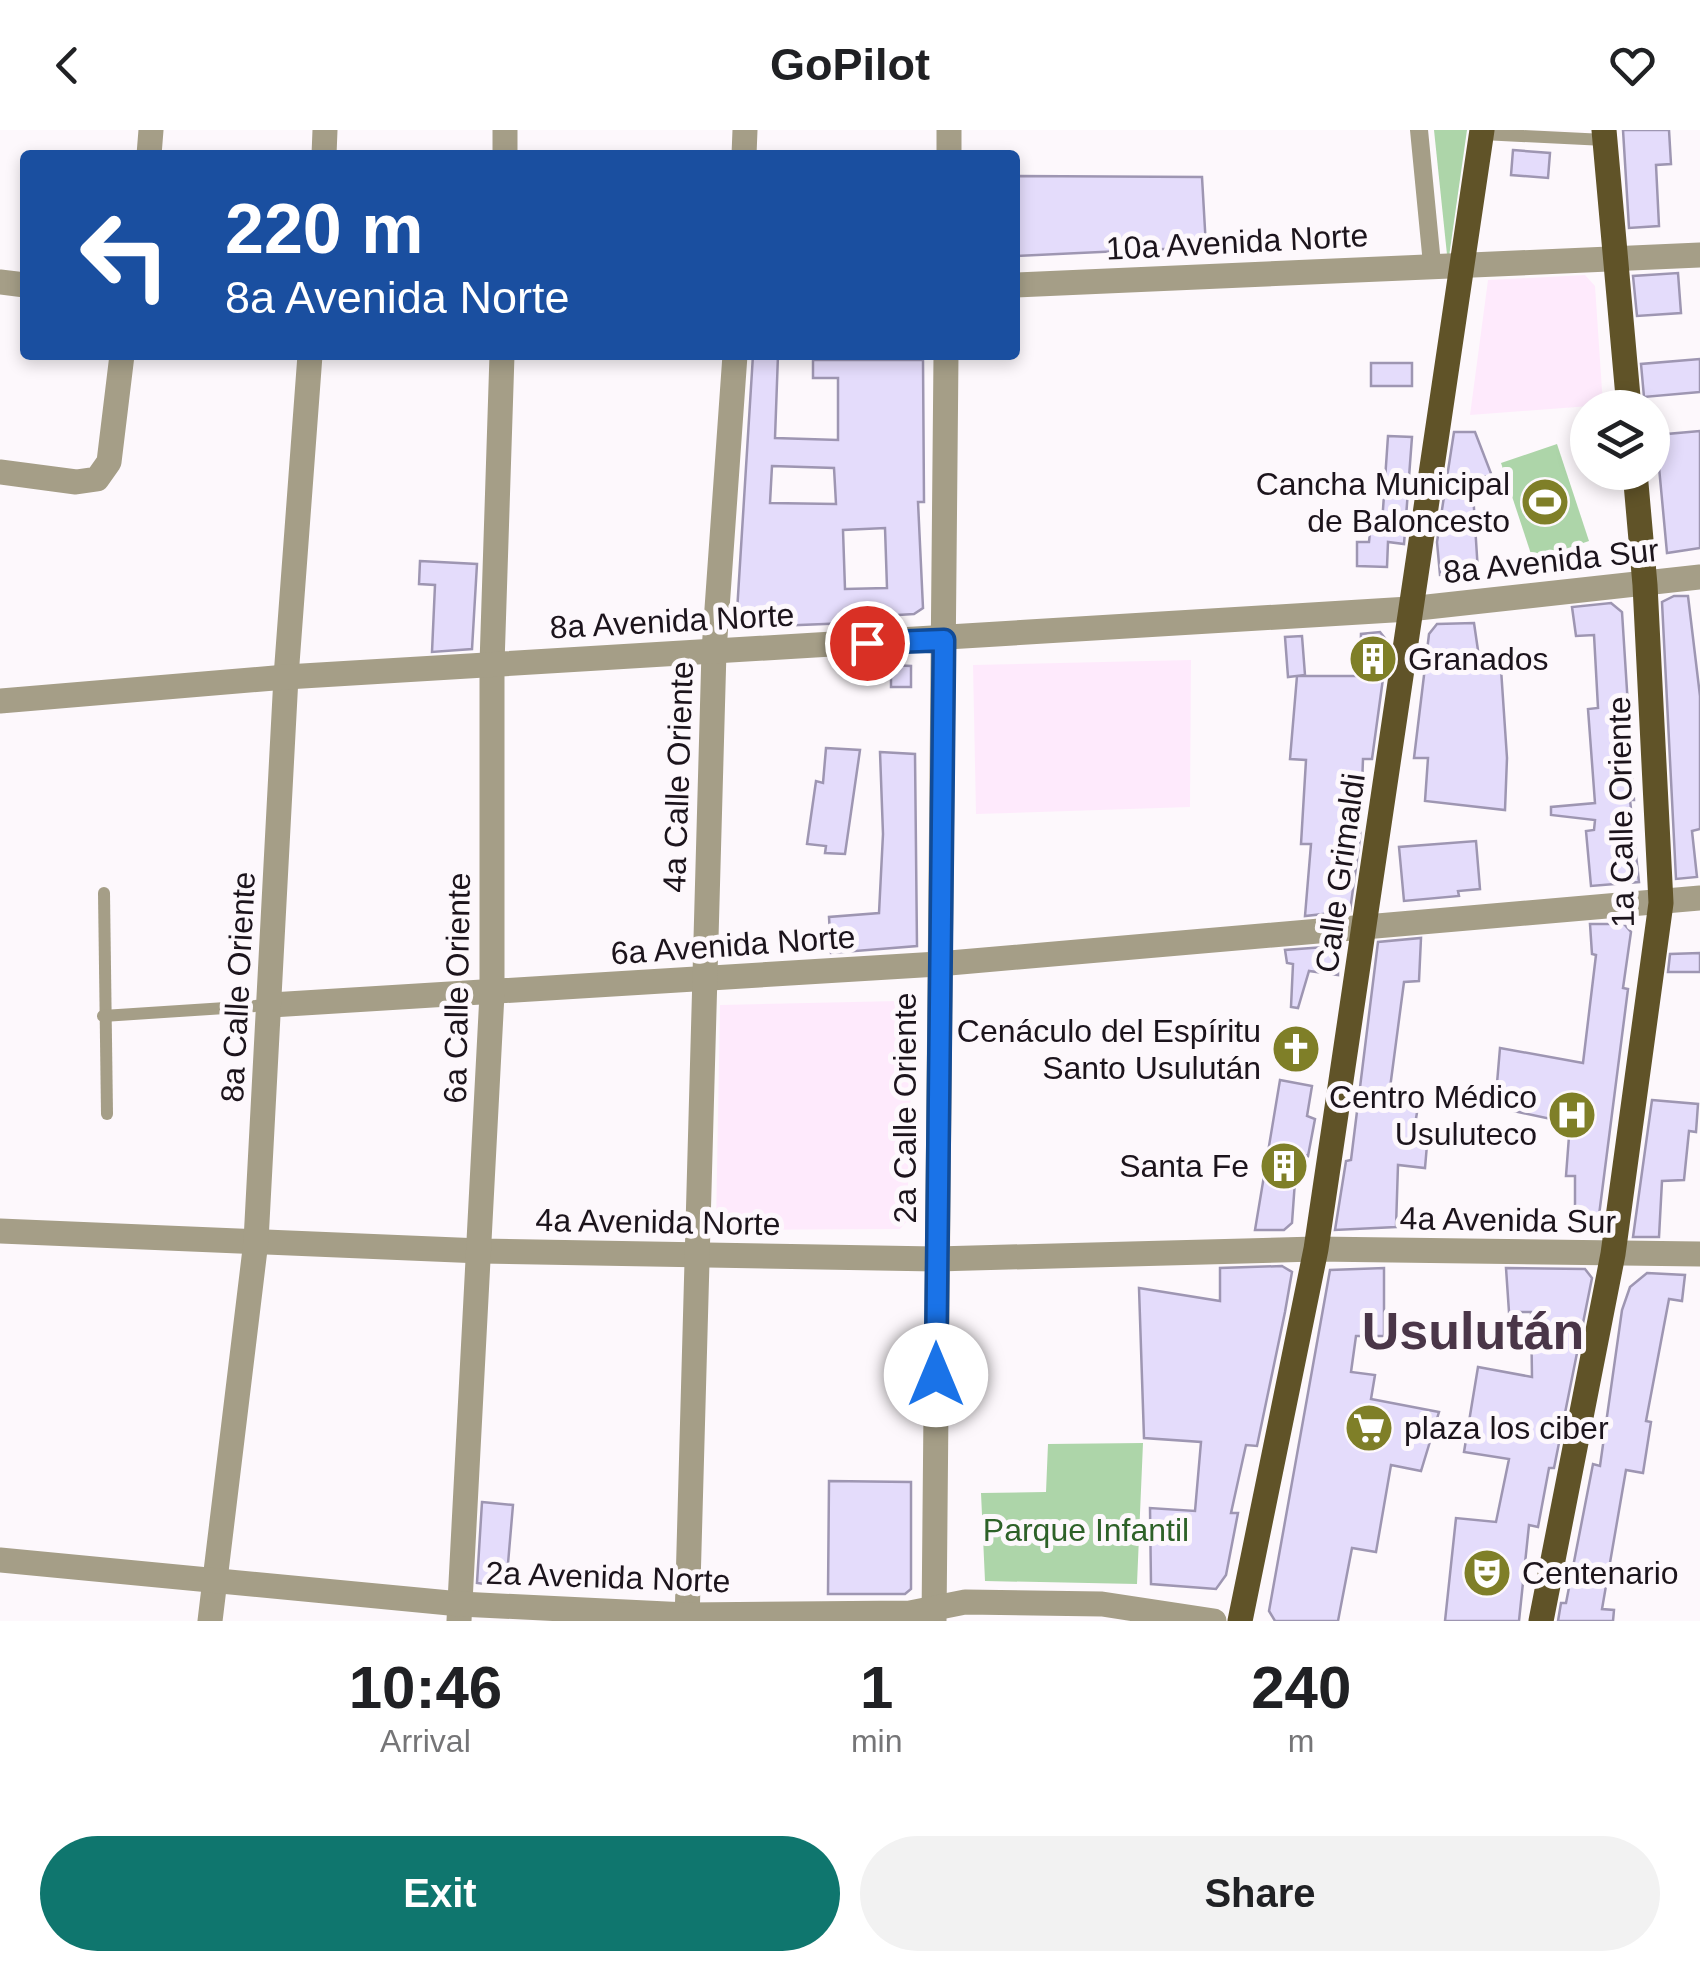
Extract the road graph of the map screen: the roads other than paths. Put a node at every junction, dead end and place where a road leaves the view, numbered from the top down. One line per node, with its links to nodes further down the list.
1 (1419, 130): 7 (street)
2 (1482, 132): 3 (lane); 8 (main road, Calle Grimaldi)
3 (1546, 133): 4 (lane)
4 (1604, 135): 6 (main road)
5 (1700, 256): 6 (street, 10a Avenida Norte)
6 (1615, 259): 8 (street, 10a Avenida Norte); 15 (main road)
7 (1432, 264): 8 (street, 10a Avenida Norte); 9 (street, 10a Avenida Norte)
8 (1462, 264): 20 (main road, Calle Grimaldi)
9 (1020, 285)
10 (121, 360): 16 (street)
11 (310, 360): 24 (street, 8a Calle Oriente)
12 (502, 360): 23 (street, 6a Calle Oriente)
13 (734, 360): 22 (street, 4a Calle Oriente)
14 (946, 360): 21 (street, 2a Calle Oriente)
15 (1627, 390)
16 (0, 472)
17 (1637, 490): 19 (main road, 1a Calle Oriente)
18 (1700, 577): 19 (street, 8a Avenida Sur)
19 (1645, 585): 20 (street, 8a Avenida Sur); 28 (main road, 1a Calle Oriente)
20 (1408, 609): 21 (street, 8a Avenida Norte); 29 (main road, Calle Grimaldi)
21 (944, 640): 22 (street, 8a Avenida Norte); 30 (street, 2a Calle Oriente)
22 (714, 651): 23 (street, 8a Avenida Norte); 31 (street, 4a Calle Oriente)
23 (492, 664): 24 (street, 8a Avenida Norte); 32 (street, 6a Calle Oriente)
24 (286, 677): 25 (street, 8a Avenida Norte); 33 (street, 8a Calle Oriente)
25 (0, 701)
26 (104, 893): 34 (lane)
27 (1700, 898): 28 (street, 6a Avenida Norte)
28 (1661, 903): 29 (street, 6a Avenida Norte); 40 (main road, 1a Calle Oriente)
29 (1367, 926): 30 (street, 6a Avenida Norte); 38 (main road, Calle Grimaldi)
30 (938, 964): 31 (street, 6a Avenida Norte); 43 (street, 2a Calle Oriente)
31 (704, 980): 32 (street, 6a Avenida Norte); 42 (street, 4a Calle Oriente)
32 (492, 994): 33 (street, 6a Avenida Norte); 39 (street, 6a Calle Oriente)
33 (271, 1005): 34 (lane, 6a Avenida Norte); 37 (street, 8a Calle Oriente)
34 (103, 1016): 35 (lane)
35 (107, 1114)
36 (0, 1231): 37 (street, 4a Avenida Norte)
37 (256, 1241): 39 (street, 4a Avenida Norte); 45 (street, 8a Calle Oriente)
38 (1316, 1249): 40 (street, 4a Avenida Sur); 43 (street, 4a Avenida Norte); 51 (main road, Calle Grimaldi)
39 (482, 1250): 42 (street, 4a Avenida Norte); 46 (street, 6a Calle Oriente)
40 (1613, 1254): 41 (street, 4a Avenida Sur); 52 (main road, 1a Calle Oriente)
41 (1700, 1254)
42 (698, 1255): 43 (street, 4a Avenida Norte); 48 (street, 4a Calle Oriente)
43 (936, 1260): 47 (street, 2a Calle Oriente)
44 (0, 1560): 45 (street, 2a Avenida Norte)
45 (215, 1581): 46 (street, 2a Avenida Norte); 49 (street, 8a Calle Oriente)
46 (460, 1612): 48 (street, 2a Avenida Norte)
47 (933, 1614): 48 (street, 2a Avenida Norte); 50 (street, 2a Avenida Norte)
48 (687, 1618)
49 (210, 1621)
50 (1214, 1621)
51 (1240, 1621)
52 (1541, 1621)

